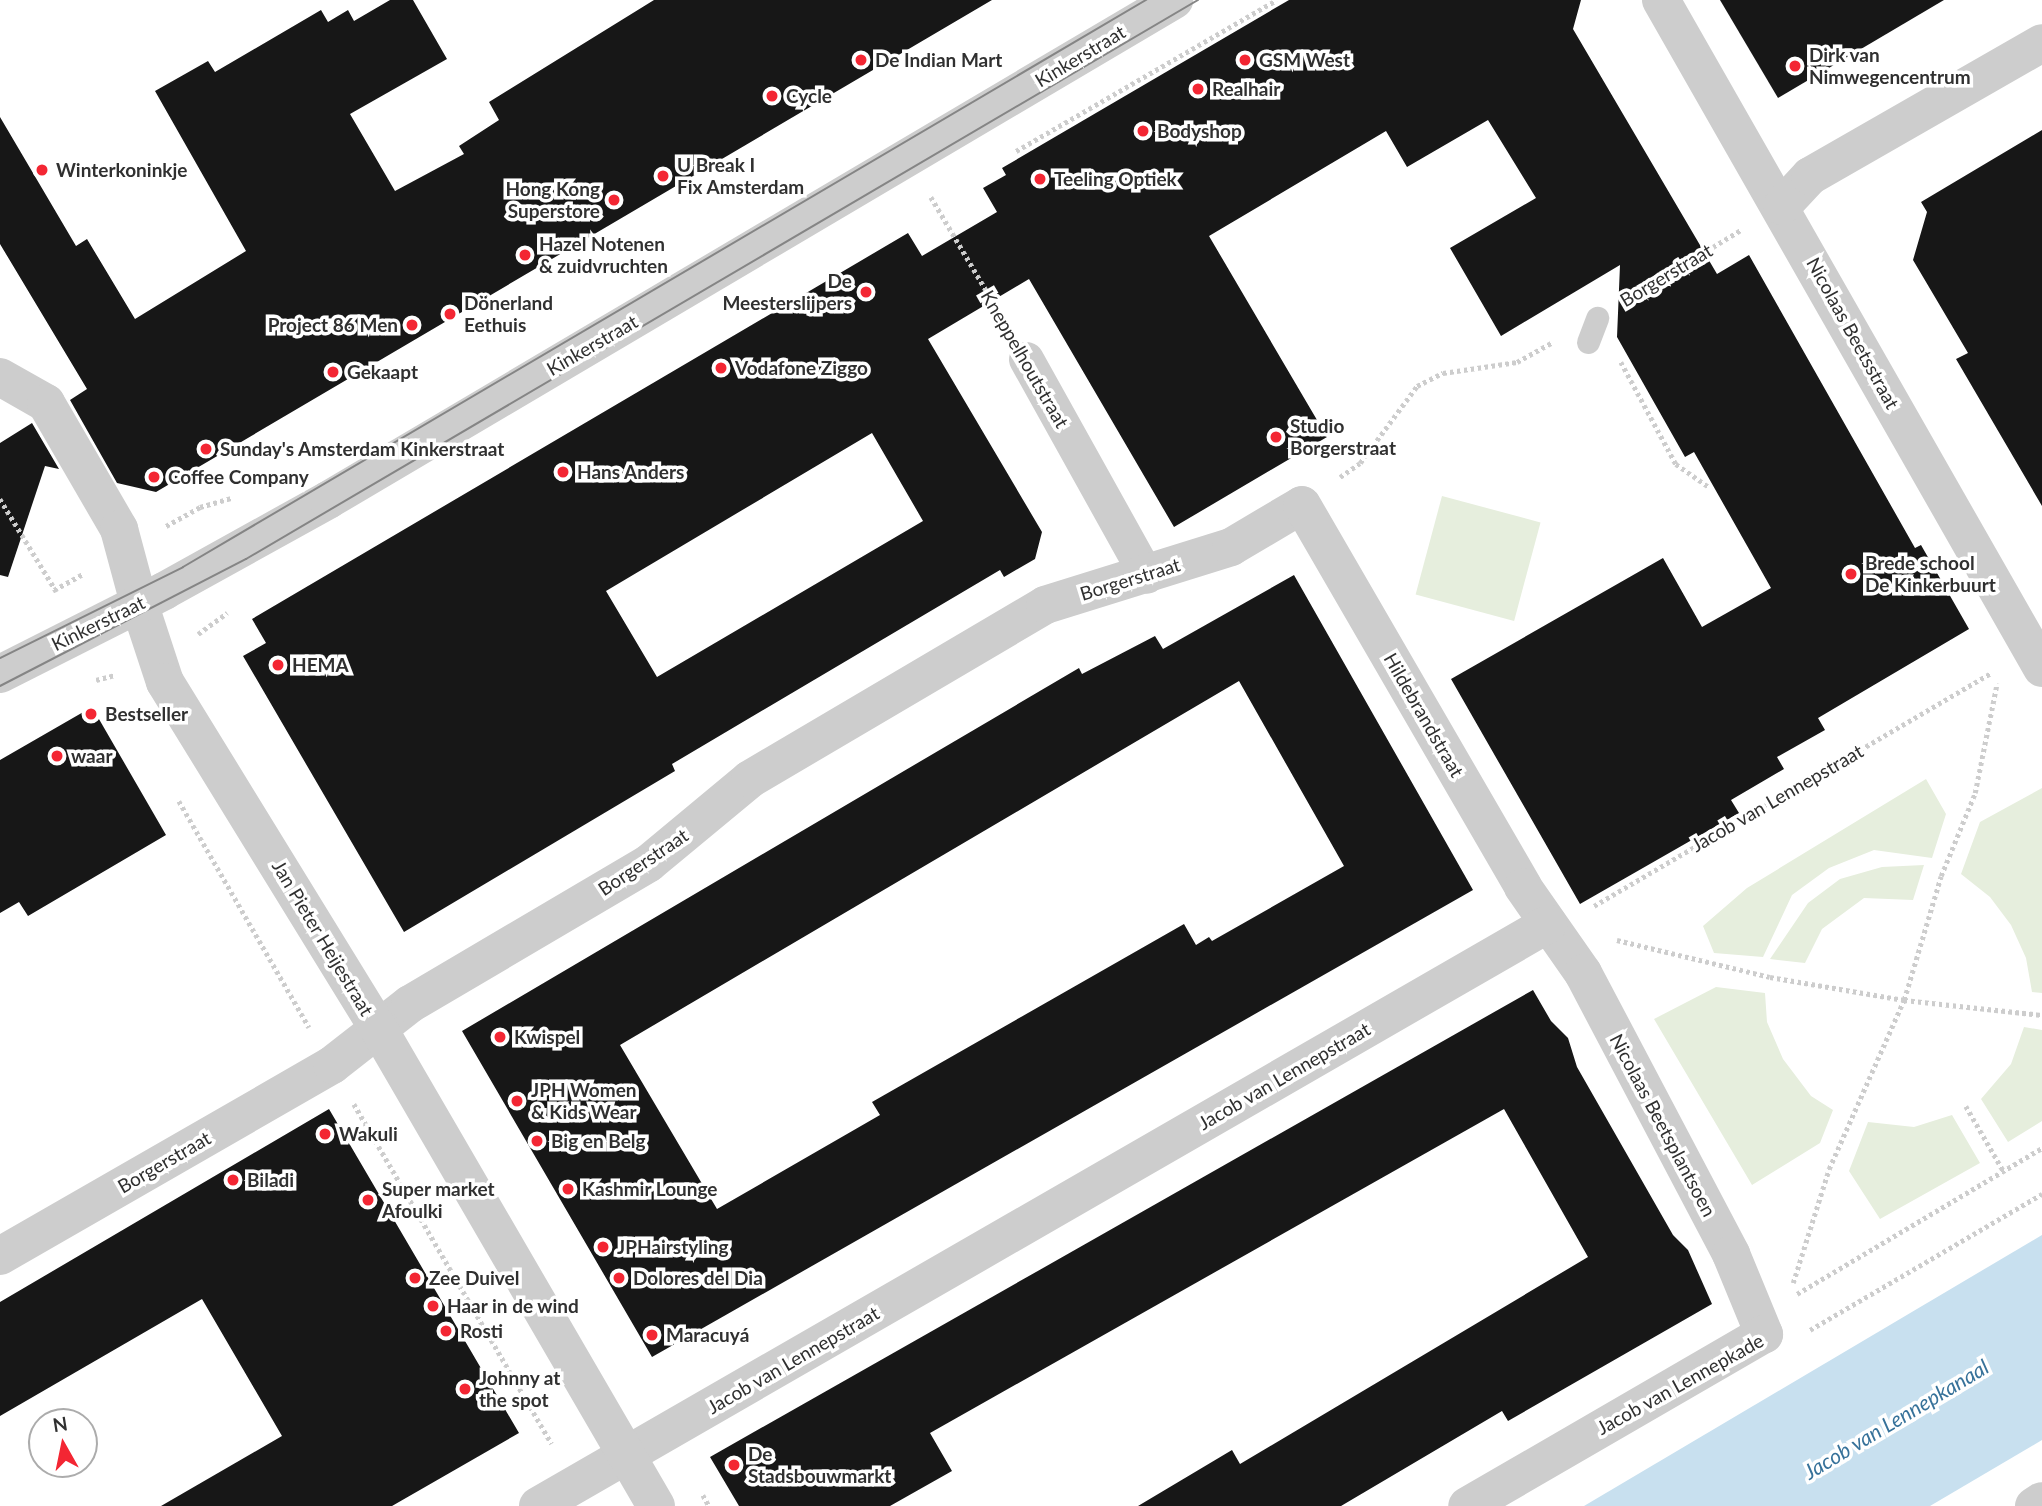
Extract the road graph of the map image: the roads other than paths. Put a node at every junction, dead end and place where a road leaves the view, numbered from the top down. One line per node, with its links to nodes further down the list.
1 (1174, 0): 11 (street, Kinkerstraat)
2 (1661, 0): 4 (street, Nicolaas Beetsstraat)
3 (2042, 43): 4 (street)
4 (1782, 206): 12 (street, Nicolaas Beetsstraat)
5 (1597, 318): 6 (lane)
6 (1588, 342)
7 (1026, 359): 10 (street, Kneppelhoutstraat)
8 (0, 377): 11 (street, Jan Pieter Heijestraat)
9 (1316, 506): 10 (street, Borgerstraat); 14 (street, Hildebrandstraat)
10 (1147, 576): 15 (street, Borgerstraat)
11 (139, 603): 13 (street, Kinkerstraat); 15 (street, Jan Pieter Heijestraat)
12 (2042, 668)
13 (0, 674)
14 (1548, 924): 17 (street, Nicolaas Beetsplantsoen); 18 (street, Jacob van Lennepstraat)
15 (377, 1026): 16 (street, Borgerstraat); 18 (street, Jan Pieter Heijestraat)
16 (0, 1256)
17 (1764, 1334): 22 (street, Jacob van Lennepkade)
18 (627, 1455): 20 (street, Jacob van Lennepstraat); 21 (street, Jan Pieter Heijestraat)
19 (2042, 1501): 23 (street)
20 (538, 1506)
21 (656, 1506)
22 (1467, 1506)
23 (2034, 1506)

